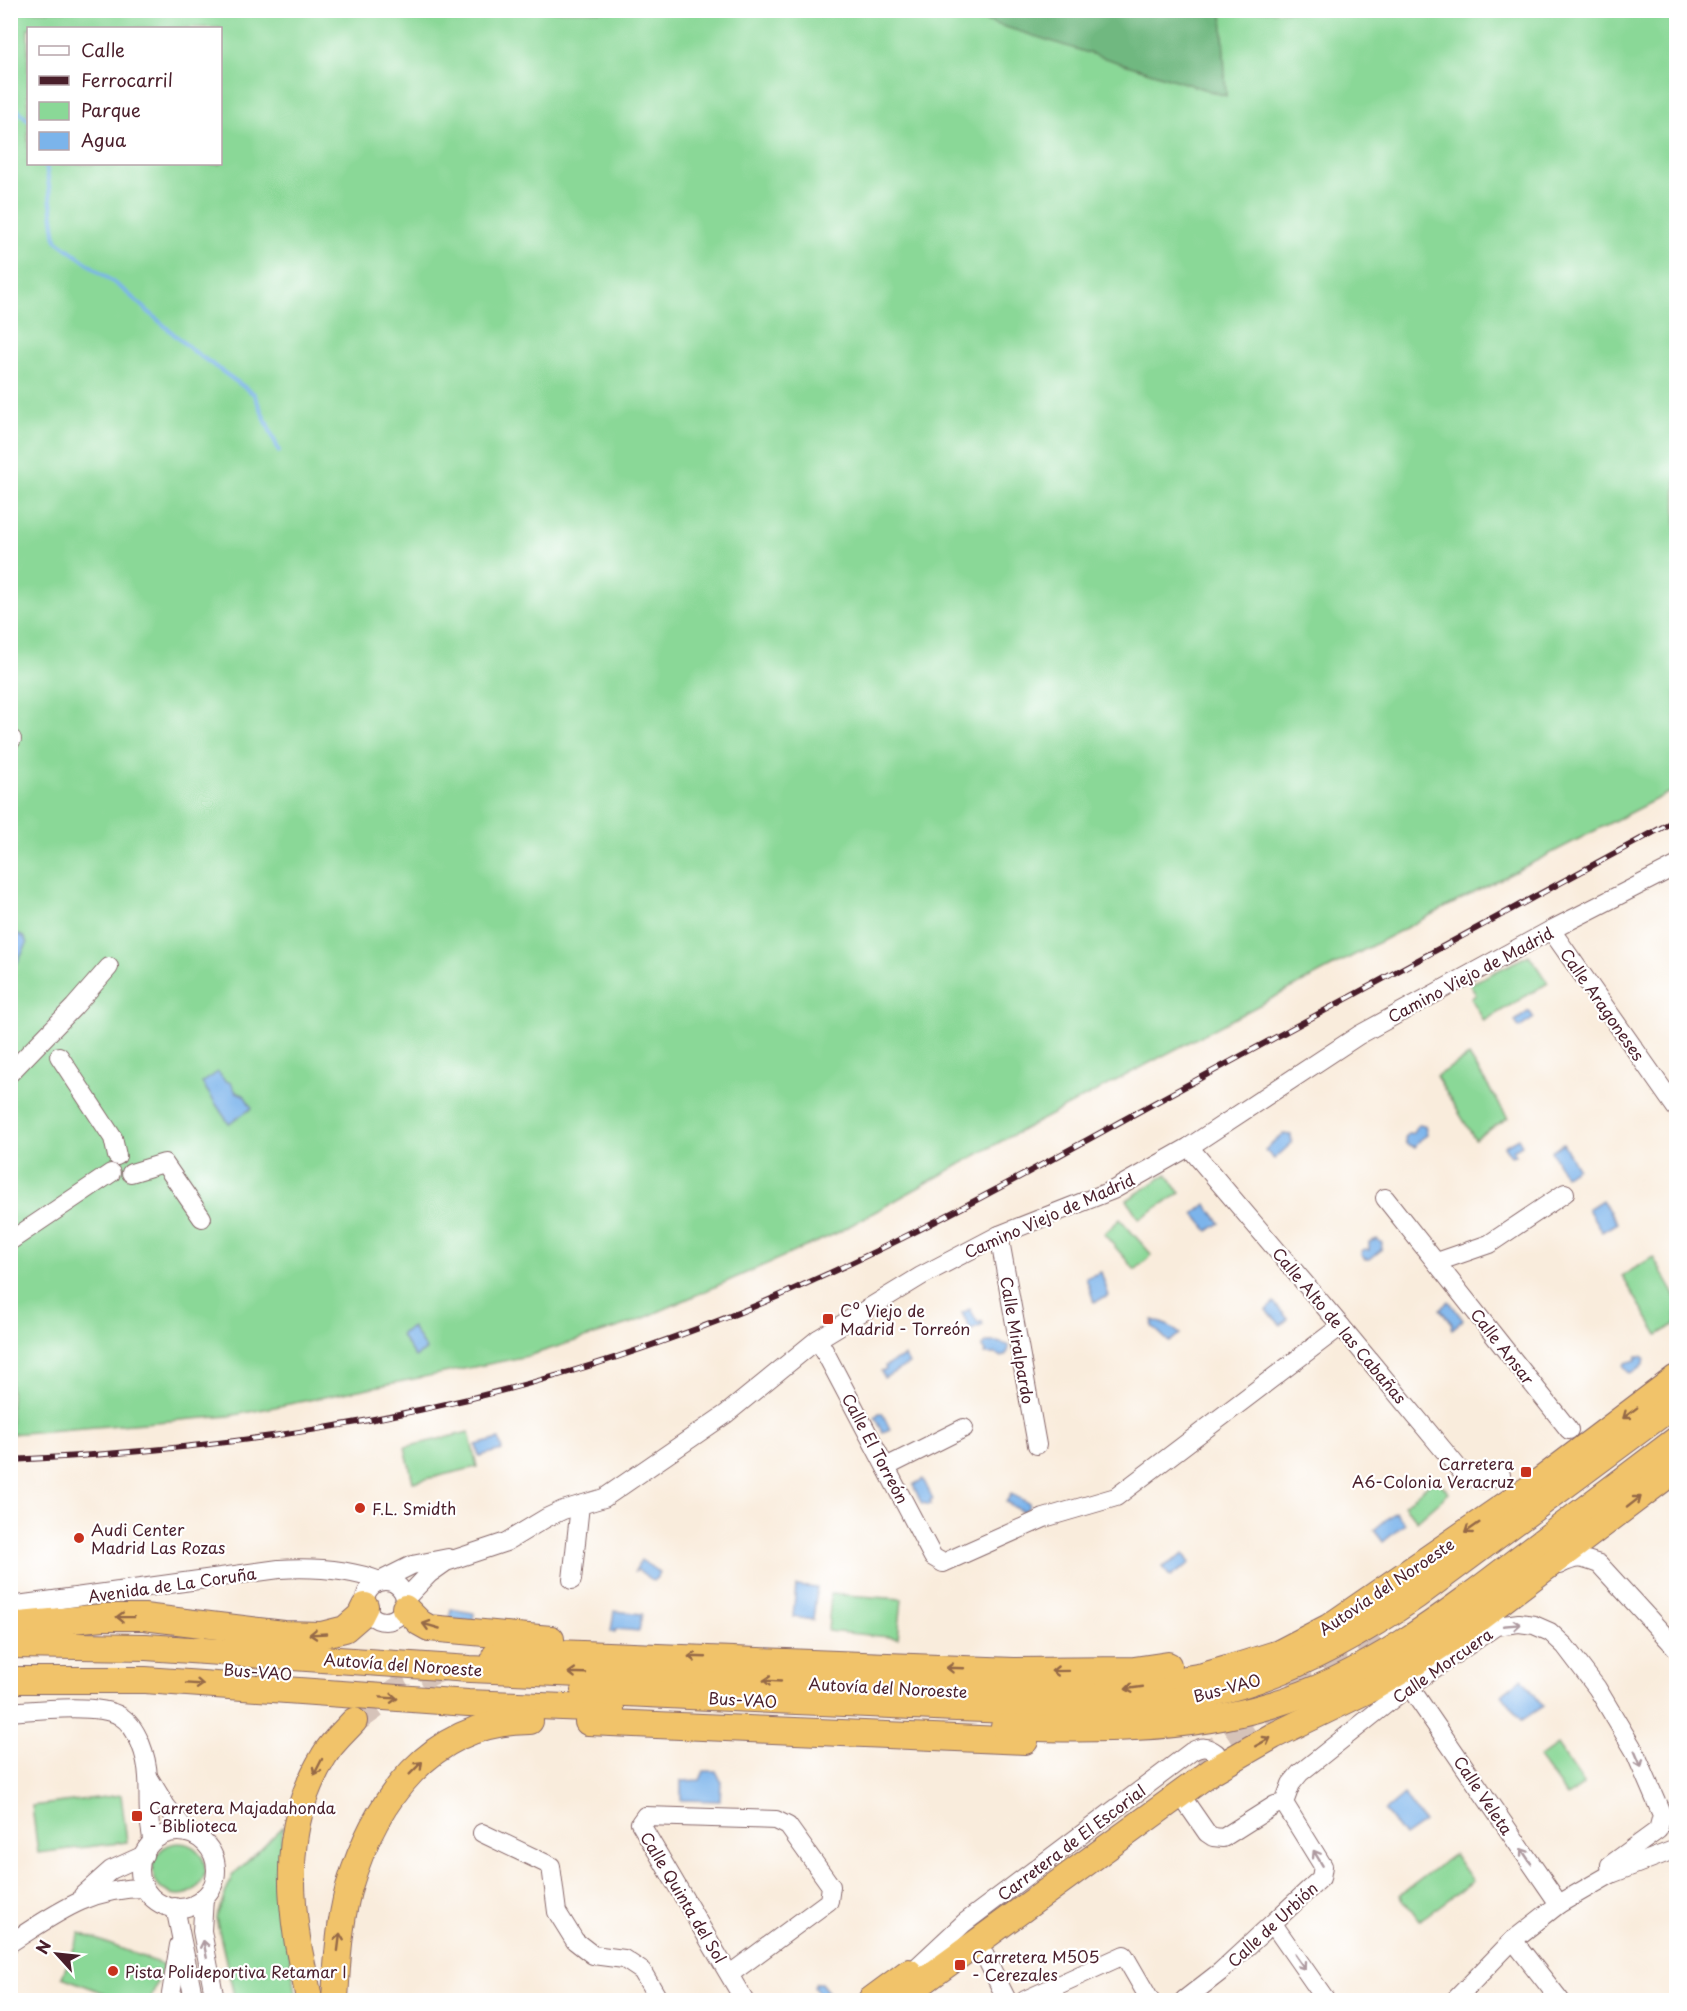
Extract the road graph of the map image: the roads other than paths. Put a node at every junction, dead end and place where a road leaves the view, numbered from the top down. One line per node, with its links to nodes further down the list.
1 (1677, 866): 2 (street, Camino Viejo de Madrid)
2 (1551, 930): 6 (street, Calle Aragoneses); 7 (street, Camino Viejo de Madrid)
3 (109, 967): 5 (street)
4 (59, 1056): 8 (street)
5 (10, 1073)
6 (1677, 1108)
7 (1189, 1147): 14 (street, Camino Viejo de Madrid); 17 (street, Calle Alto de las Cabañas)
8 (117, 1156): 9 (street); 10 (street)
9 (111, 1173): 10 (street); 15 (street)
10 (131, 1173): 13 (street)
11 (1565, 1192): 16 (street)
12 (1385, 1198): 16 (street, Calle Ansar)
13 (202, 1218)
14 (999, 1235): 18 (street, Camino Viejo de Madrid); 25 (street, Calle Miralpardo)
15 (10, 1241)
16 (1437, 1262): 23 (street, Calle Ansar)
17 (1341, 1326): 26 (street, Calle El Torreón); 28 (street, Calle Alto de las Cabañas)
18 (818, 1339): 26 (street, Calle El Torreón); 30 (street, Camino Viejo de Madrid)
19 (1677, 1378): 42 (highway, Autovía del Noroeste, one-way to 42)
20 (1677, 1403): 48 (highway, Bus-VAO)
21 (1677, 1416): 43 (highway)
22 (964, 1428): 26 (street)
23 (1569, 1430)
24 (1677, 1440): 29 (highway)
25 (1036, 1445)
26 (886, 1467)
27 (1677, 1469): 31 (highway, one-way to 27)
28 (1502, 1475)
29 (1623, 1480): 49 (highway, one-way to 29); 80 (highway, one-way to 29)
30 (580, 1505): 32 (street, Camino Viejo de Madrid); 36 (street)
31 (1605, 1524): 33 (street); 35 (highway)
32 (462, 1556): 37 (street, Camino Viejo de Madrid); 39 (street, Camino Viejo de Madrid)
33 (1599, 1564): 35 (street); 45 (street)
34 (335, 1571): 37 (street, Avenida de La Coruña); 38 (street); 40 (street, Avenida de La Coruña)
35 (1537, 1575): 53 (highway, one-way to 35)
36 (572, 1580)
37 (381, 1581): 38 (street); 39 (street)
38 (365, 1601): 39 (street); 41 (highway, one-way to 41)
39 (405, 1603): 47 (highway, one-way to 39)
40 (10, 1606)
41 (10, 1626)
42 (1329, 1627): 44 (highway, Autovía del Noroeste, one-way to 44); 47 (highway, one-way to 47)
43 (1378, 1636)
44 (10, 1645)
45 (1677, 1648)
46 (495, 1656): 47 (highway)
47 (667, 1656)
48 (10, 1662)
49 (10, 1680)
50 (1409, 1686): 56 (street, Calle Morcuera); 61 (street, Calle Morcuera, one-way to 61); 64 (street, Calle Veleta, one-way to 50)
51 (10, 1712): 54 (street)
52 (354, 1721): 79 (highway, one-way to 79)
53 (1205, 1766): 55 (highway); 67 (highway); 73 (street, Carretera de El Escorial)
54 (148, 1776): 57 (street); 59 (street)
55 (1180, 1794): 56 (street); 72 (highway)
56 (1284, 1803): 68 (street, Calle de Urbión, one-way to 56)
57 (188, 1833): 59 (street); 63 (street)
58 (482, 1833): 81 (street)
59 (148, 1849): 62 (street); 65 (street)
60 (1677, 1850): 61 (street)
61 (1611, 1874): 64 (street)
62 (145, 1888): 65 (street); 66 (street)
63 (204, 1898): 66 (street); 78 (street, one-way to 63)
64 (1559, 1904): 70 (street)
65 (71, 1905): 71 (street)
66 (176, 1907): 69 (street)
67 (987, 1918): 73 (highway); 75 (highway)
68 (1273, 1924): 87 (street, Calle de Urbión); 88 (street, one-way to 88)
69 (181, 1934): 76 (street); 77 (street)
70 (1513, 1940): 89 (street); 90 (street)
71 (10, 1942)
72 (978, 1942): 75 (highway); 84 (street)
73 (918, 1966): 83 (highway)
74 (730, 1974): 74 (street, Calle Quinta del Sol); 82 (street, Calle Quinta del Sol)
75 (903, 1997)
76 (170, 2001)
77 (194, 2001)
78 (215, 2001)
79 (309, 2001)
80 (335, 2001)
81 (659, 2001)
82 (744, 2001)
83 (871, 2001)
84 (1006, 2001)
85 (1025, 2001): 86 (street)
86 (1150, 2001)
87 (1184, 2001)
88 (1326, 2001)
89 (1455, 2001)
90 (1560, 2001)

